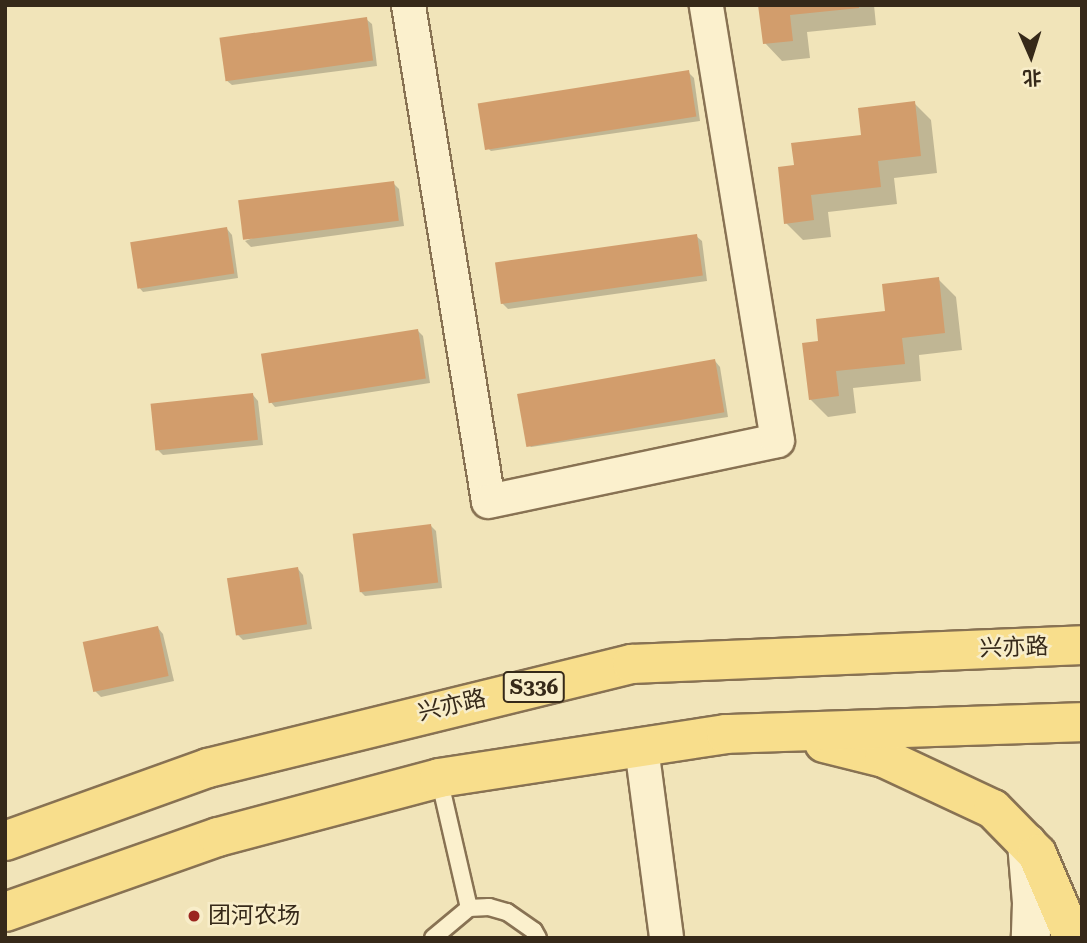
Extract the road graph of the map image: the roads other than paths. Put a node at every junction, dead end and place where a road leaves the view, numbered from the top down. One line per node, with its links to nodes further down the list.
1 (408, 5): 2 (street)
2 (706, 5)
3 (1082, 645): 8 (main road, 兴亦路 / S336)
4 (1082, 722): 5 (main road)
5 (778, 732): 6 (main road); 9 (main road)
6 (641, 747): 7 (main road); 14 (street)
7 (439, 778): 10 (lane); 11 (main road)
8 (5, 841)
9 (1027, 843): 15 (street); 16 (main road)
10 (469, 908): 12 (lane); 13 (lane)
11 (5, 912)
12 (433, 938)
13 (538, 938)
14 (666, 938)
15 (1031, 938)
16 (1073, 938)

